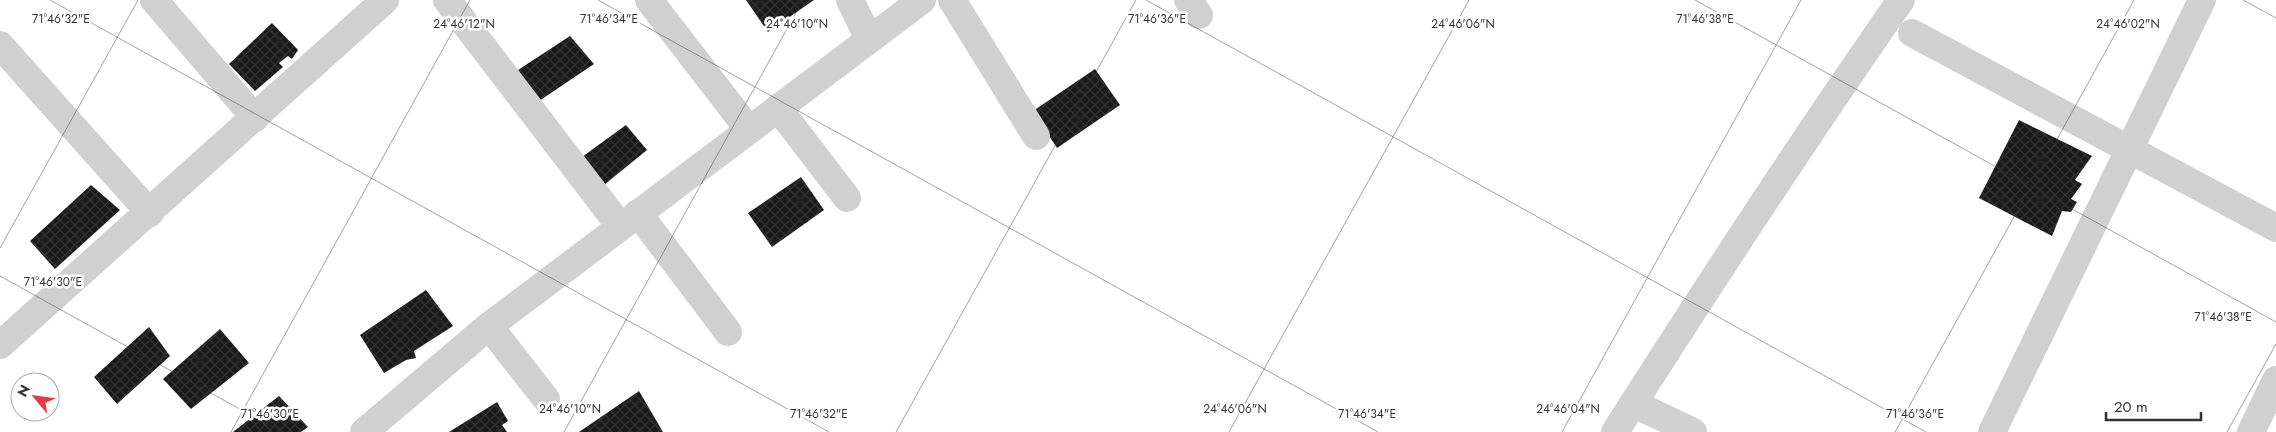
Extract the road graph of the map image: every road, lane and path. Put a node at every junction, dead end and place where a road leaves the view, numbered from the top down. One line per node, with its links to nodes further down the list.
1 (154, 0): 14 (street)
2 (447, 0): 20 (street)
3 (649, 0): 15 (street)
4 (850, 0): 11 (street)
5 (922, 0): 11 (street)
6 (952, 0): 16 (street)
7 (1901, 0): 29 (street)
8 (2202, 0): 17 (street)
9 (375, 3): 14 (street)
10 (1912, 33): 17 (street)
11 (869, 39): 13 (street)
12 (0, 46): 19 (street)
13 (778, 108): 15 (street); 18 (street)
14 (255, 118): 19 (street)
15 (749, 130): 20 (street)
16 (1036, 136)
17 (2129, 149): 21 (street); 31 (street)
18 (847, 198)
19 (150, 213): 24 (street)
20 (629, 220): 22 (street); 23 (street)
21 (2276, 228)
22 (488, 326): 26 (street); 28 (street)
23 (728, 332)
24 (0, 345)
25 (2276, 380): 32 (street)
26 (546, 399)
27 (1647, 410): 30 (street)
28 (364, 432)
29 (1614, 432)
30 (1693, 432)
31 (1992, 432)
32 (2251, 432)

